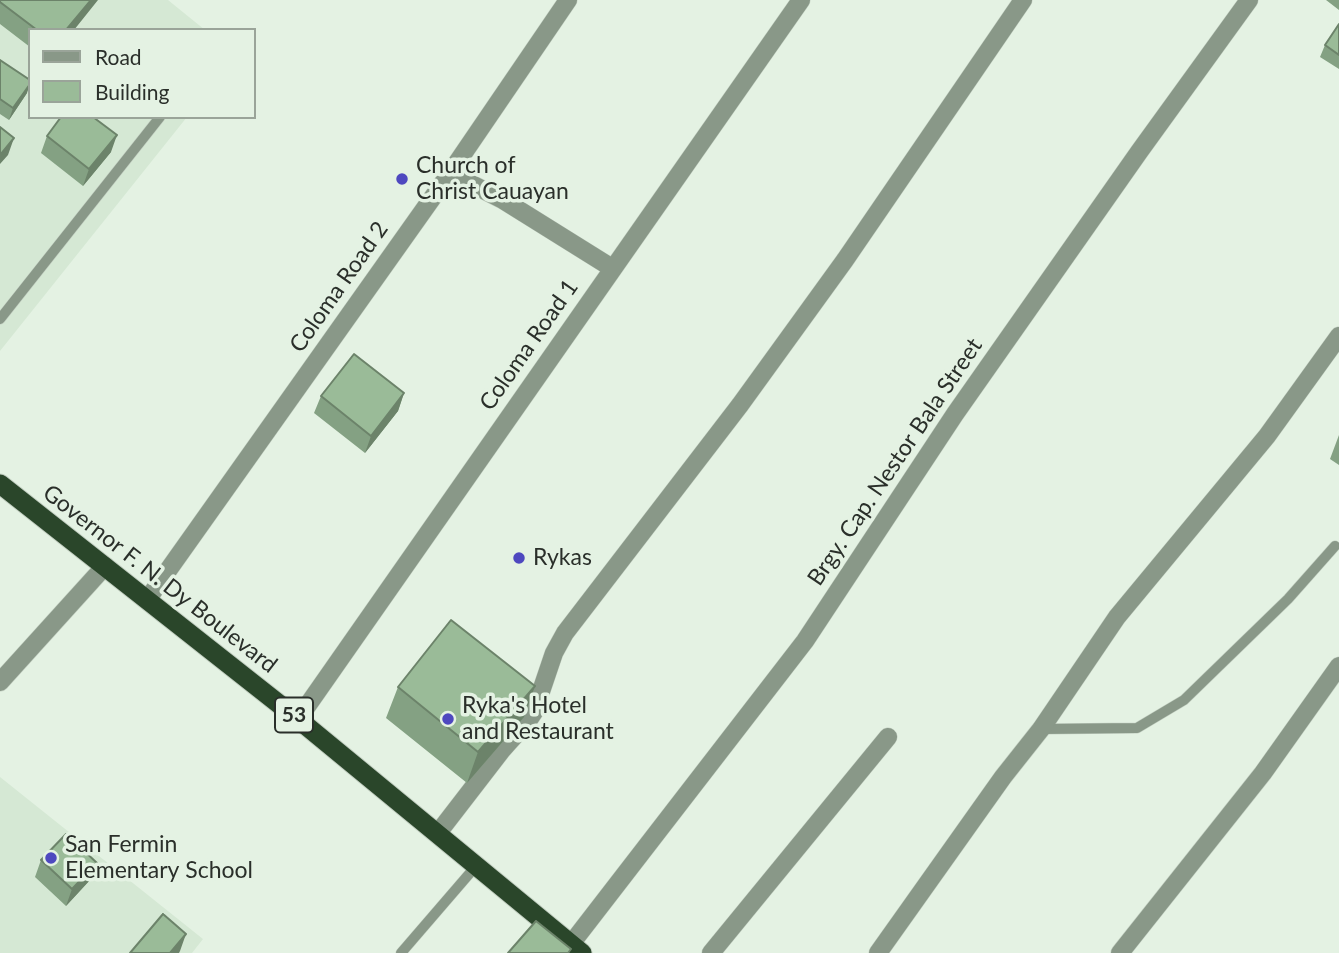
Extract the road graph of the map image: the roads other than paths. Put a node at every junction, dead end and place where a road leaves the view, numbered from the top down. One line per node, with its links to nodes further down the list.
1 (568, 0): 6 (street, Coloma Road 2)
2 (801, 0): 7 (street, Coloma Road 1)
3 (1023, 0): 19 (street)
4 (1249, 0): 21 (street, Brgy. Cap. Nestor Bala Street)
5 (158, 119): 8 (lane)
6 (450, 173): 7 (street); 13 (street, Coloma Road 2)
7 (612, 268): 16 (street, Coloma Road 1)
8 (0, 319)
9 (1339, 336): 17 (street)
10 (0, 484): 12 (highway, Governor F. N. Dy Boulevard / 53)
11 (1335, 546): 17 (lane)
12 (105, 566): 13 (highway, Governor F. N. Dy Boulevard / 53); 15 (street)
13 (147, 600): 16 (highway, Governor F. N. Dy Boulevard / 53)
14 (1339, 666): 25 (street)
15 (0, 682)
16 (298, 719): 19 (highway, Governor F. N. Dy Boulevard / 53)
17 (1041, 729): 24 (street)
18 (888, 737): 23 (street)
19 (438, 834): 20 (highway, Governor F. N. Dy Boulevard / 53)
20 (476, 866): 21 (highway, Governor F. N. Dy Boulevard / 53); 22 (lane)
21 (577, 948)
22 (401, 953)
23 (711, 953)
24 (878, 953)
25 (1120, 953)

